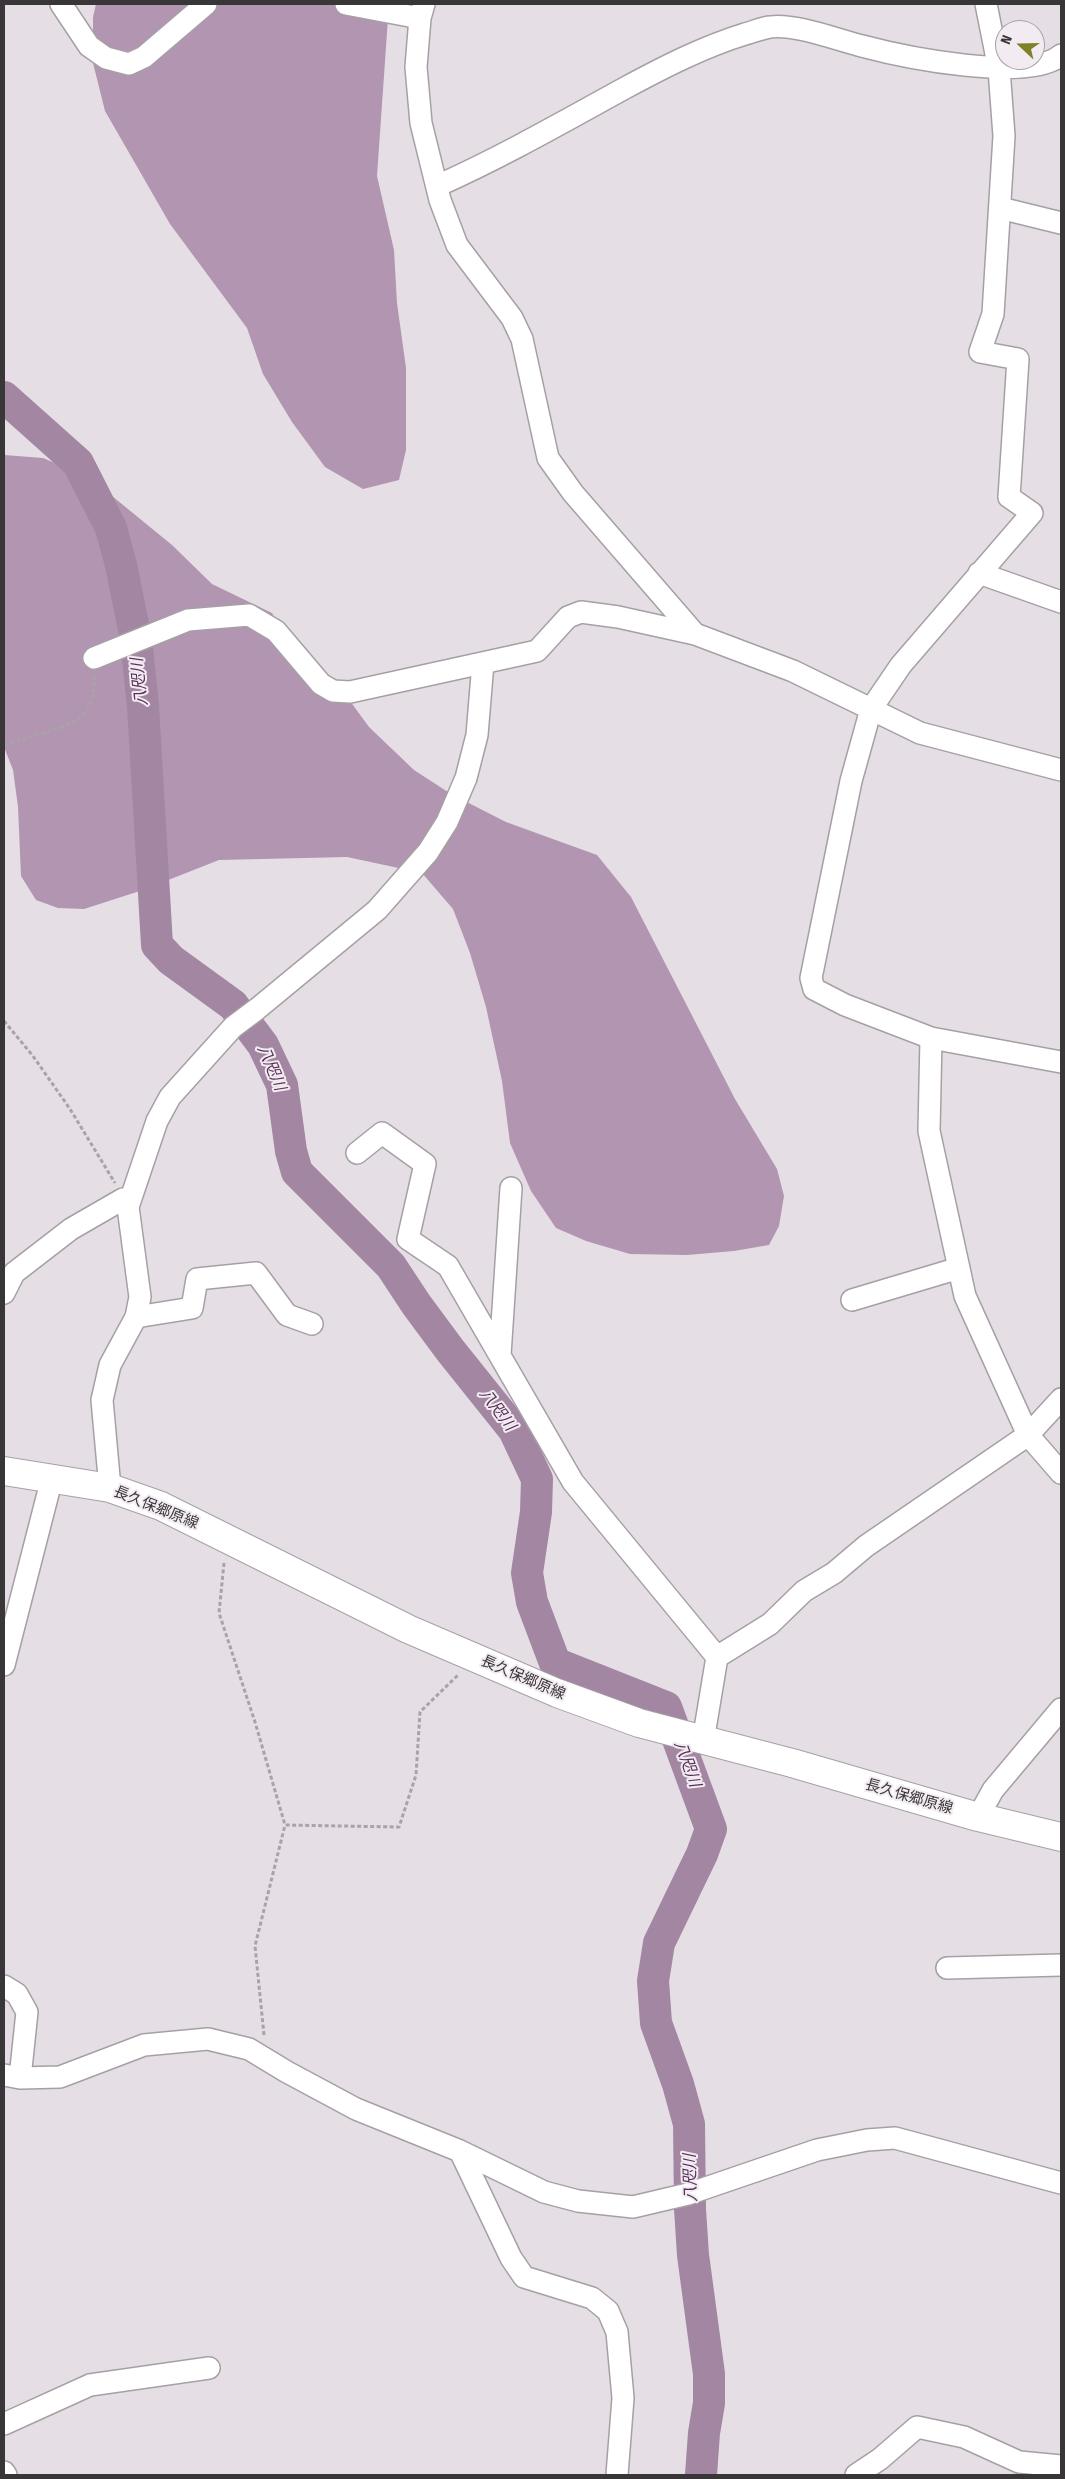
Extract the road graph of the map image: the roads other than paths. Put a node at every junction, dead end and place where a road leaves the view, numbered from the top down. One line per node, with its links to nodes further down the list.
1 (61, 4): 2 (street)
2 (206, 4)
3 (346, 4): 5 (street)
4 (986, 4): 6 (street)
5 (422, 11): 11 (street)
6 (995, 49)
7 (1061, 55): 8 (street)
8 (1045, 63)
9 (995, 68): 11 (street)
10 (999, 70): 12 (street)
11 (437, 186): 16 (street)
12 (1000, 208): 13 (street); 14 (street)
13 (1061, 223)
14 (979, 573): 15 (street); 19 (street)
15 (1061, 602)
16 (694, 634): 18 (street); 19 (street)
17 (94, 658): 18 (street)
18 (483, 663): 30 (street)
19 (871, 709): 20 (street); 21 (street)
20 (1061, 770)
21 (931, 1038): 22 (street); 27 (street)
22 (1061, 1062)
23 (356, 1154): 32 (street)
24 (511, 1188): 32 (street)
25 (123, 1198): 26 (street)
26 (9, 1265): 28 (street)
27 (959, 1268): 29 (street); 34 (street)
28 (4, 1294)
29 (852, 1300)
30 (136, 1317): 31 (street); 38 (street)
31 (312, 1324)
32 (500, 1355): 39 (street)
33 (1061, 1399): 34 (street)
34 (1028, 1435): 36 (street); 39 (street)
35 (4, 1471): 37 (main road, 長久保郷原線)
36 (1061, 1473)
37 (52, 1478): 38 (main road, 長久保郷原線); 40 (street)
38 (110, 1488): 42 (main road, 長久保郷原線)
39 (717, 1657): 42 (street)
40 (4, 1665)
41 (1061, 1709): 43 (street)
42 (703, 1741): 43 (main road, 長久保郷原線)
43 (978, 1817): 44 (main road, 長久保郷原線)
44 (1061, 1837)
45 (1061, 1965): 46 (street)
46 (947, 1968)
47 (4, 1986): 48 (street)
48 (12, 2076): 49 (street)
49 (460, 2151): 50 (street); 54 (street)
50 (1061, 2183)
51 (209, 2368): 52 (street)
52 (4, 2424)
53 (1061, 2466): 55 (street)
54 (618, 2475)
55 (856, 2475)

